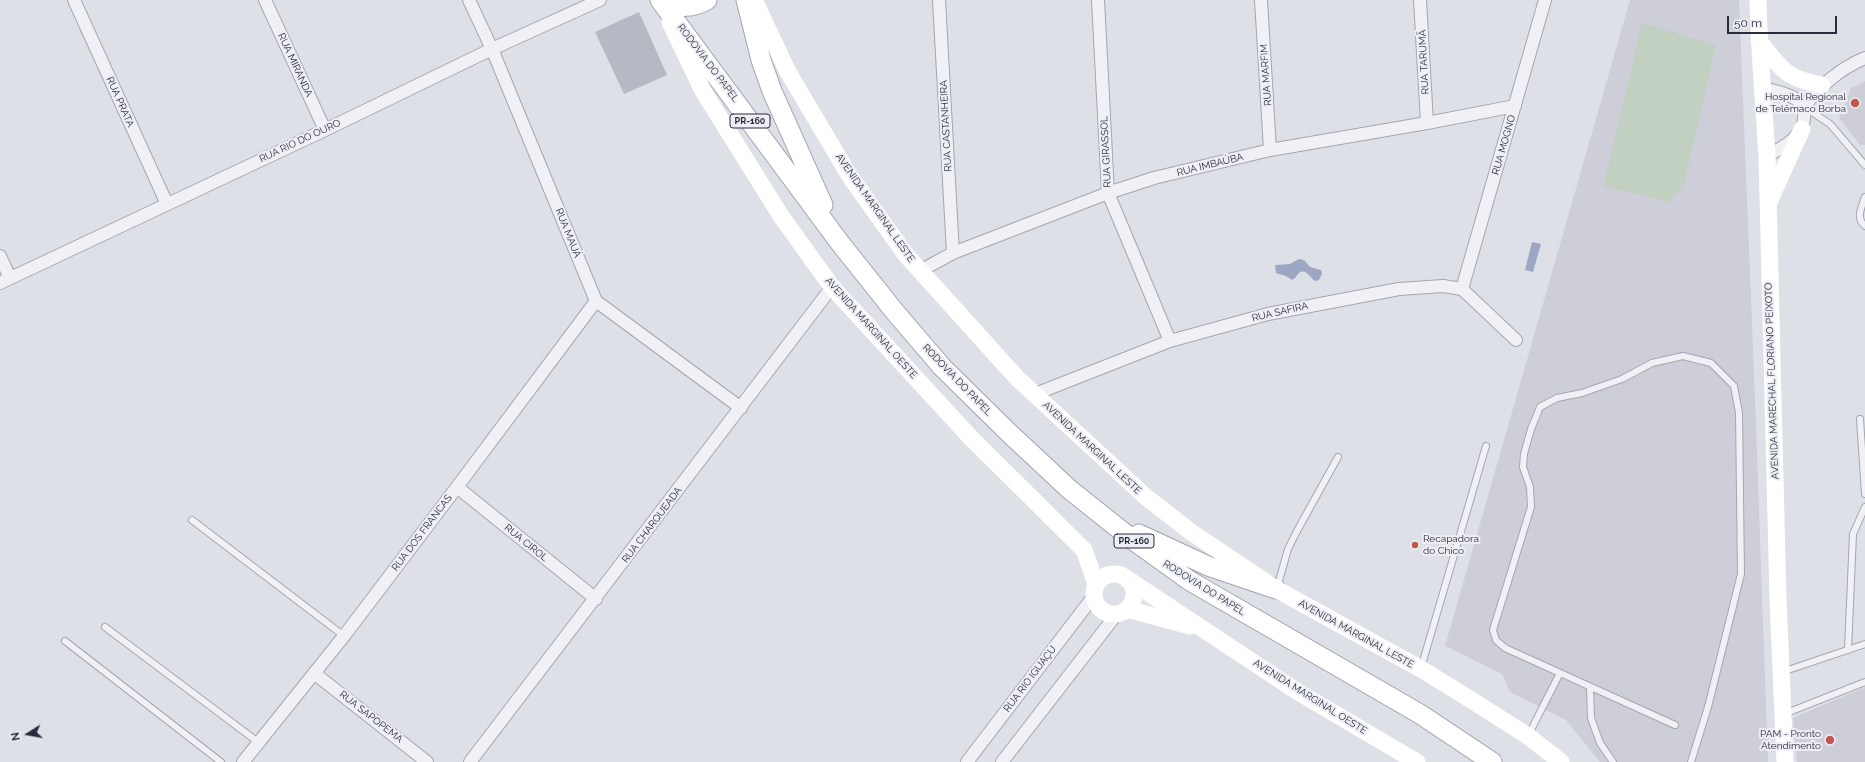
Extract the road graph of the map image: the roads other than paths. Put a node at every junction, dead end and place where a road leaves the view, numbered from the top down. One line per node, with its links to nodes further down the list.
1 (74, 0): 31 (street, RUA PRATA)
2 (265, 0): 25 (street, RUA MIRANDA)
3 (469, 0): 17 (street, RUA MAUÁ)
4 (600, 0): 17 (street, RUA RIO DO OURO)
5 (660, 0): 34 (main road, RODOVIA DO PAPEL / PR-160); 39 (main road, AVENIDA MARGINAL OESTE)
6 (665, 0): 7 (main road)
7 (707, 0)
8 (746, 0): 34 (main road, RODOVIA DO PAPEL / PR-160)
9 (754, 0): 37 (main road, AVENIDA MARGINAL LESTE)
10 (939, 0): 35 (street, RUA CASTANHEIRA)
11 (1098, 0): 29 (street, RUA GIRASSOL)
12 (1261, 0): 26 (street, RUA MARFIM)
13 (1420, 0): 23 (street, RUA TARUMÃ)
14 (1545, 0): 21 (street, RUA MOGNO)
15 (1758, 0): 16 (main road, AVENIDA MARECHAL FLORIANO PEIXOTO)
16 (1759, 41): 19 (main road); 20 (main road, AVENIDA MARECHAL FLORIANO PEIXOTO)
17 (492, 49): 25 (street, RUA RIO DO OURO); 41 (street, RUA MAUÁ)
18 (1865, 58): 19 (street)
19 (1822, 85): 22 (street)
20 (1764, 88): 22 (street); 27 (main road, AVENIDA MARECHAL FLORIANO PEIXOTO)
21 (1515, 106): 23 (street, RUA IMBAÚBA); 40 (street, RUA MOGNO)
22 (1804, 106): 24 (street); 28 (lane)
23 (1427, 124): 26 (street, RUA IMBAÚBA)
24 (1802, 129): 27 (street); 32 (main road)
25 (325, 130): 31 (street, RUA RIO DO OURO)
26 (1270, 150): 29 (street, RUA IMBAÚBA)
27 (1767, 156): 32 (main road, AVENIDA MARECHAL FLORIANO PEIXOTO)
28 (1865, 164)
29 (1108, 193): 35 (street, RUA IMBAÚBA); 42 (street, RUA GIRASSOL)
30 (1865, 197): 33 (lane)
31 (167, 204): 38 (street, RUA RIO DO OURO)
32 (1767, 207): 68 (main road, AVENIDA MARECHAL FLORIANO PEIXOTO)
33 (1865, 226)
34 (840, 243): 53 (main road, RODOVIA DO PAPEL / PR-160)
35 (953, 253): 37 (street, RUA IMBAÚBA)
36 (0, 256): 38 (street)
37 (920, 271): 44 (main road, AVENIDA MARGINAL LESTE)
38 (5, 280)
39 (832, 287): 45 (street, RUA CHARQUEADA); 55 (main road, AVENIDA MARGINAL OESTE)
40 (1462, 289): 42 (street, RUA SAFIRA); 43 (street)
41 (596, 301): 45 (street); 49 (street, RUA DOS FRANCAS)
42 (1170, 340): 44 (street, RUA SAFIRA)
43 (1516, 340)
44 (1034, 394): 56 (main road, AVENIDA MARGINAL LESTE)
45 (741, 408): 57 (street, RUA CHARQUEADA)
46 (1860, 420): 50 (lane)
47 (1486, 446): 65 (lane)
48 (1338, 457): 56 (lane)
49 (457, 487): 57 (street, RUA CIROL); 61 (street, RUA DOS FRANCAS)
50 (1865, 494)
51 (1865, 507): 64 (lane)
52 (192, 520): 61 (lane)
53 (1107, 520): 56 (main road); 82 (main road, RODOVIA DO PAPEL / PR-160)
54 (1128, 580): 55 (main road, AVENIDA MARGINAL OESTE); 58 (main road); 60 (main road, AVENIDA MARGINAL OESTE)
55 (1094, 590): 58 (main road, AVENIDA MARGINAL OESTE); 79 (street, RUA RIO IGUAÇU)
56 (1276, 590): 65 (main road, AVENIDA MARGINAL LESTE)
57 (596, 599): 78 (street, RUA CHARQUEADA)
58 (1122, 612): 60 (main road, AVENIDA MARGINAL OESTE); 80 (street)
59 (105, 627): 74 (lane)
60 (1204, 630): 81 (main road, AVENIDA MARGINAL OESTE)
61 (344, 636): 66 (street, RUA DOS FRANCAS)
62 (64, 641): 75 (lane)
63 (1865, 644): 64 (lane)
64 (1848, 650): 68 (lane)
65 (1421, 669): 73 (main road, AVENIDA MARGINAL LESTE)
66 (314, 673): 74 (street, RUA DOS FRANCAS); 77 (street, RUA SAPOPEMA)
67 (1560, 673): 70 (lane); 73 (lane); 85 (lane)
68 (1781, 673): 71 (main road, AVENIDA MARECHAL FLORIANO PEIXOTO)
69 (1865, 682): 71 (lane)
70 (1590, 687): 72 (lane); 84 (lane)
71 (1783, 715): 86 (main road, AVENIDA MARECHAL FLORIANO PEIXOTO)
72 (1675, 725)
73 (1528, 736): 83 (main road, AVENIDA MARGINAL LESTE)
74 (258, 742): 76 (street, RUA DOS FRANCAS)
75 (221, 762)
76 (243, 762)
77 (427, 762)
78 (470, 762)
79 (967, 762)
80 (1002, 762)
81 (1417, 762)
82 (1492, 762)
83 (1561, 762)
84 (1613, 762)
85 (1691, 762)
86 (1785, 762)

